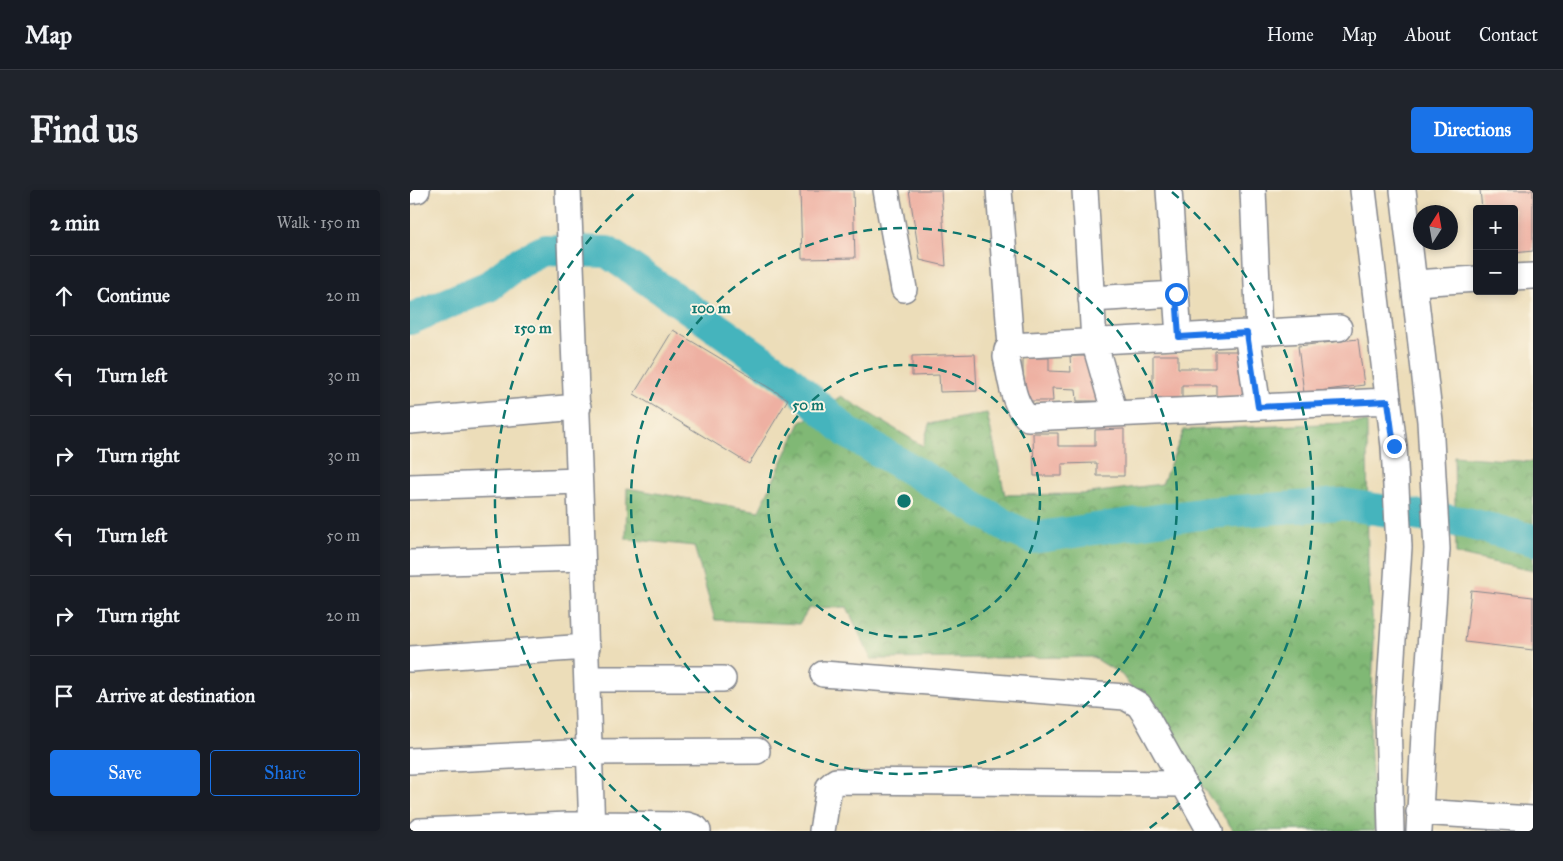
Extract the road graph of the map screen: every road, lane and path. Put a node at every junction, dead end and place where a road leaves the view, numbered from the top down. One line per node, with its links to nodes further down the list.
1 (417, 190): 9 (street)
2 (886, 190): 15 (street)
3 (999, 190): 22 (street)
4 (1085, 190): 17 (street)
5 (1169, 190): 16 (street)
6 (1253, 190): 19 (street)
7 (1363, 190): 23 (street)
8 (1403, 190): 14 (street)
9 (410, 191)
10 (568, 196): 24 (street)
11 (1533, 276): 12 (street)
12 (1518, 277)
13 (1473, 279): 14 (street)
14 (1415, 283): 42 (street)
15 (904, 288)
16 (1176, 294): 17 (street); 20 (street)
17 (1091, 299): 21 (street)
18 (1339, 328): 19 (street)
19 (1253, 332): 20 (street); 25 (street)
20 (1179, 337): 21 (street)
21 (1094, 341): 22 (street); 26 (street)
22 (1011, 346): 26 (street)
23 (1388, 401): 25 (street); 48 (street)
24 (578, 407): 27 (street); 28 (street)
25 (1258, 407): 26 (street)
26 (1115, 414)
27 (410, 421)
28 (579, 481): 29 (street); 30 (street)
29 (410, 487)
30 (582, 558): 31 (street); 32 (street)
31 (410, 563)
32 (587, 647): 33 (street); 35 (street)
33 (410, 659)
34 (824, 674): 40 (street)
35 (588, 679): 36 (street); 38 (street)
36 (723, 679)
37 (757, 750): 38 (street)
38 (589, 752): 39 (street); 43 (street)
39 (410, 761)
40 (1184, 784): 46 (street); 47 (street)
41 (1533, 819): 42 (street)
42 (1419, 822)
43 (592, 828): 44 (street); 45 (street)
44 (420, 831)
45 (698, 831)
46 (822, 831)
47 (1210, 831)
48 (1391, 831)

